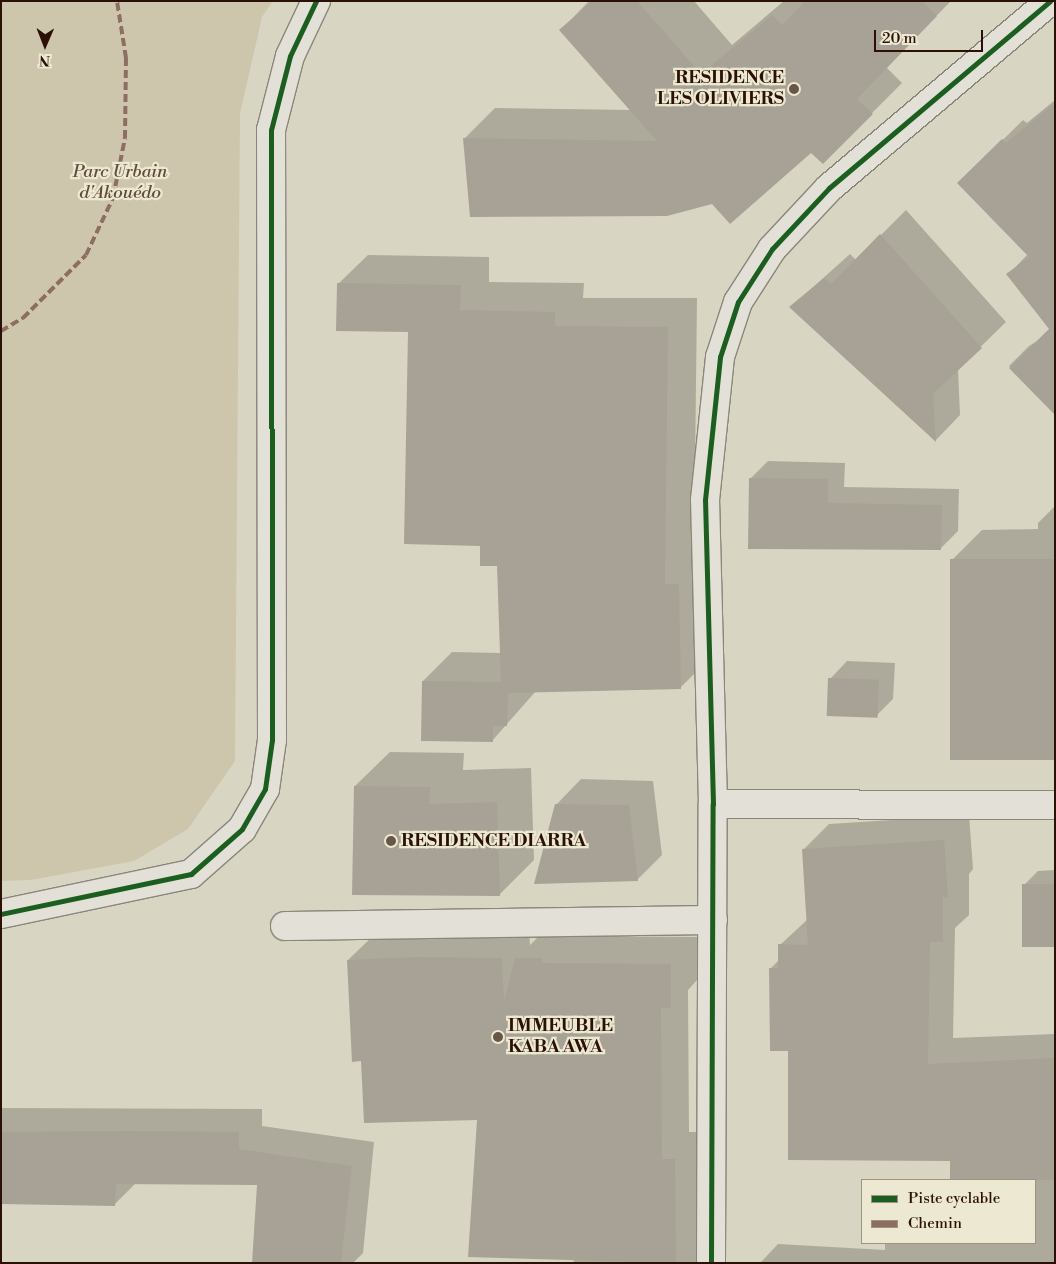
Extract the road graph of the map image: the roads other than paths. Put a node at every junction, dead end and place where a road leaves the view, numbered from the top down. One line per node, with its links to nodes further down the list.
1 (316, 1): 5 (street)
2 (1050, 1): 3 (street)
3 (713, 804): 4 (street); 6 (street)
4 (1055, 805)
5 (1, 914)
6 (713, 920): 7 (street); 8 (street)
7 (285, 926)
8 (711, 1263)

